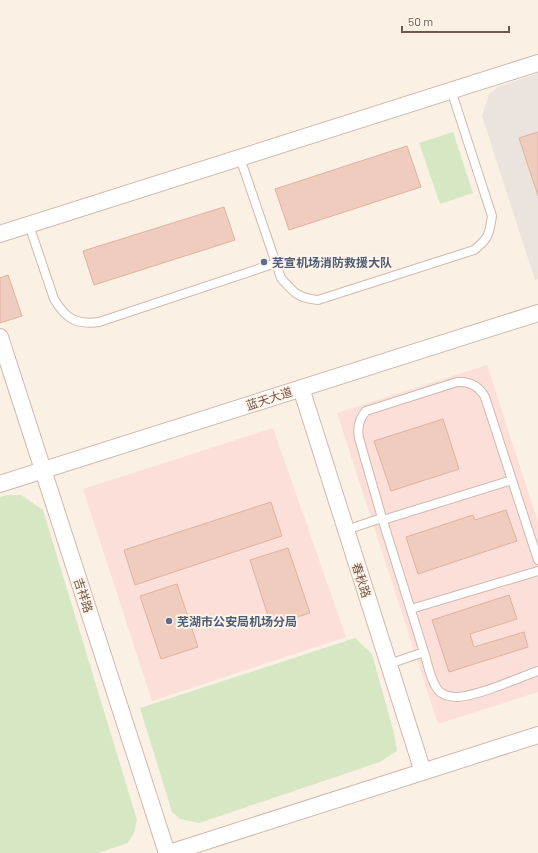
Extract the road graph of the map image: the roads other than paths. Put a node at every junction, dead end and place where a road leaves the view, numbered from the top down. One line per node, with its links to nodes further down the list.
1 (538, 63): 2 (street)
2 (451, 90): 3 (street); 6 (lane)
3 (240, 158): 4 (street); 6 (lane)
4 (29, 225): 5 (street); 6 (lane)
5 (0, 234)
6 (276, 263)
7 (538, 313): 9 (street, 蓝天大道)
8 (0, 337): 10 (street, 吉祥路)
9 (301, 388): 10 (street, 蓝天大道); 14 (street, 春秋路)
10 (43, 471): 12 (street, 蓝天大道); 23 (street, 吉祥路)
11 (512, 480): 13 (lane); 13 (lane); 15 (lane)
12 (0, 484)
13 (383, 519): 14 (lane); 17 (lane)
14 (346, 530): 19 (street, 春秋路)
15 (538, 560)
16 (538, 571): 17 (lane)
17 (411, 609): 18 (lane)
18 (424, 652): 19 (lane); 20 (lane)
19 (389, 664): 22 (street, 春秋路)
20 (538, 671)
21 (538, 735): 22 (street)
22 (423, 772): 23 (street)
23 (168, 853)

